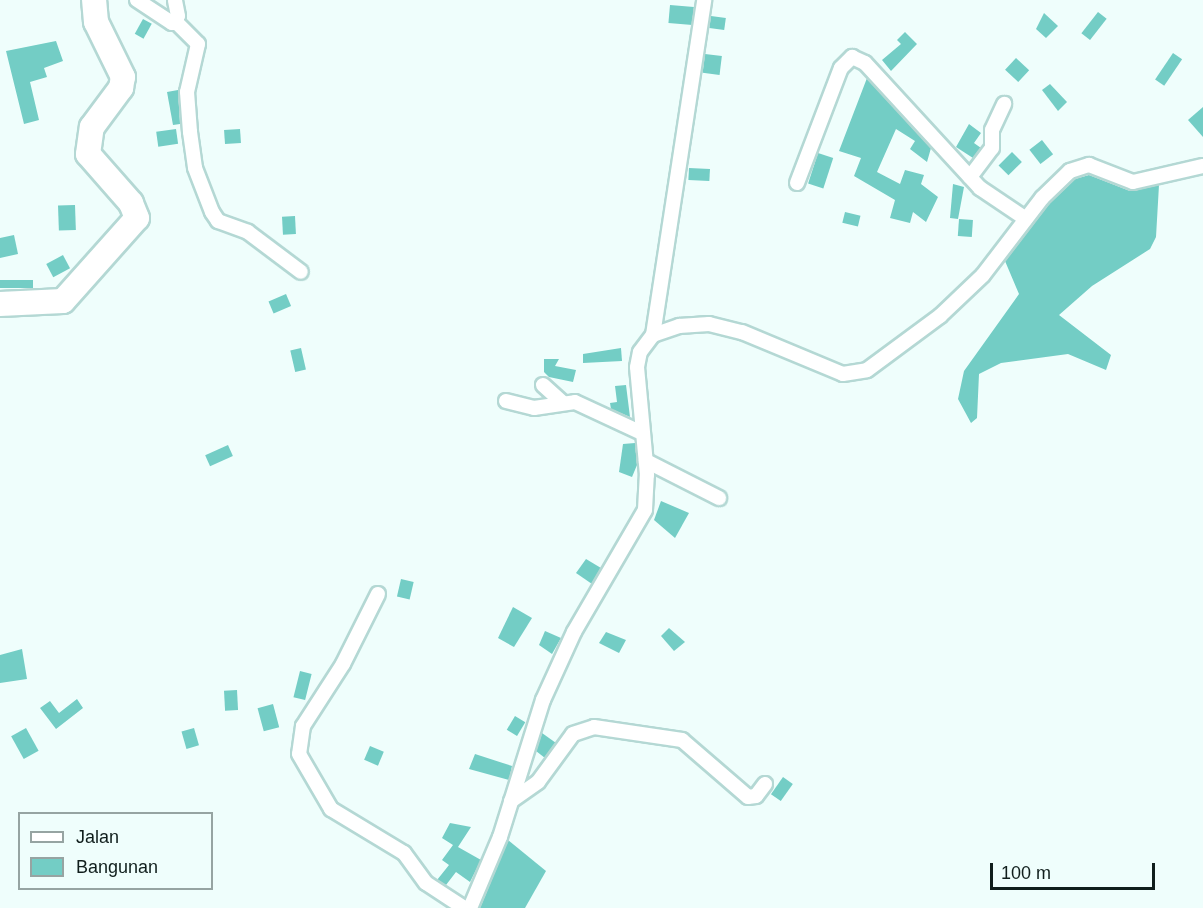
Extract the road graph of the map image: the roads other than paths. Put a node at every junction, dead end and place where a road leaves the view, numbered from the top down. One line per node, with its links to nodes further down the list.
1 (94, 0): 12 (highway)
2 (137, 0): 5 (street)
3 (175, 0): 5 (street)
4 (704, 0): 13 (street)
5 (176, 22): 11 (street)
6 (1004, 104): 8 (street)
7 (1203, 166): 10 (street)
8 (970, 177): 9 (street); 10 (street)
9 (796, 183)
10 (1026, 219): 13 (street)
11 (301, 272)
12 (0, 304)
13 (653, 335): 17 (street)
14 (543, 385): 16 (street)
15 (506, 401): 16 (street)
16 (562, 402): 17 (street)
17 (642, 434): 18 (street)
18 (646, 461): 19 (street); 22 (street)
19 (719, 498)
20 (378, 594): 23 (street)
21 (765, 784): 22 (street)
22 (511, 801): 24 (street)
23 (464, 908)
24 (470, 908)

